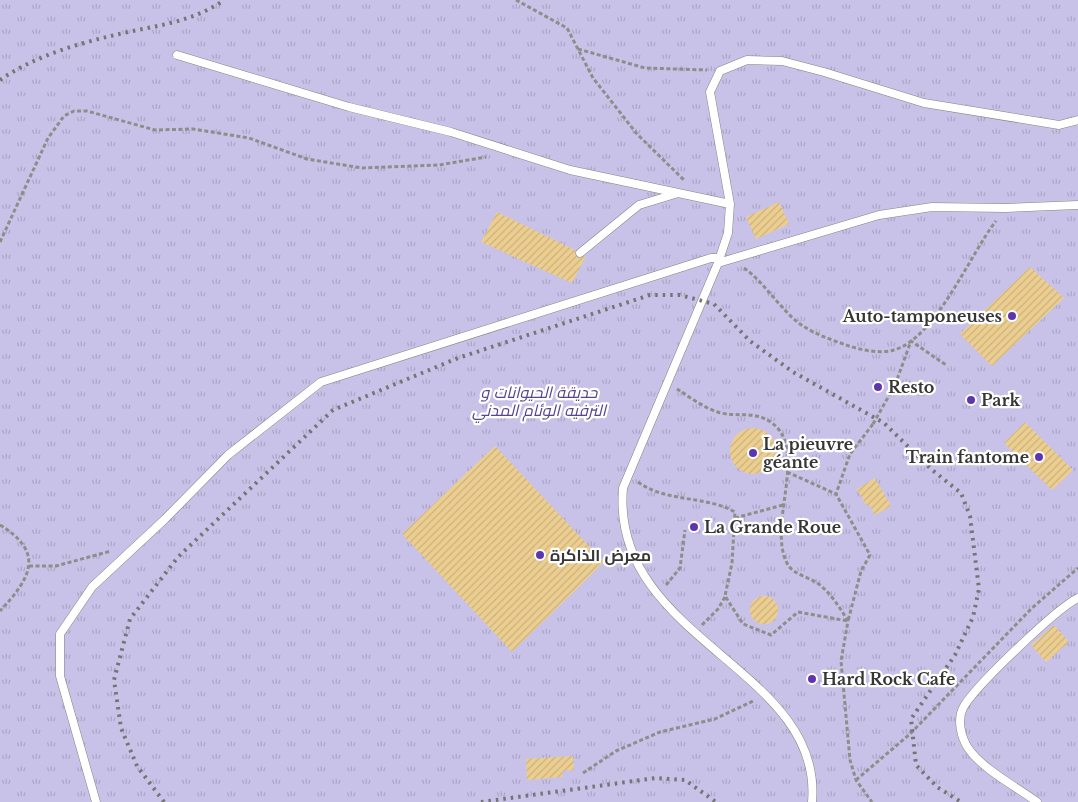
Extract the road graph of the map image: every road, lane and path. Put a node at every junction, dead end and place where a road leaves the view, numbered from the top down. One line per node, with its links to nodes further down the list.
1 (516, 0): 2 (path)
2 (578, 48): 4 (path); 8 (path)
3 (177, 55): 6 (lane)
4 (720, 71): 5 (lane); 9 (lane)
5 (1078, 120)
6 (508, 150): 7 (lane); 12 (path)
7 (676, 193): 8 (lane); 13 (lane)
8 (704, 199): 9 (lane)
9 (730, 204): 14 (lane)
10 (1078, 205): 11 (lane)
11 (1006, 208): 14 (lane); 15 (path)
12 (0, 242)
13 (580, 253)
14 (719, 260): 15 (path); 17 (lane); 37 (lane)
15 (911, 341): 16 (path); 20 (path, bridge)
16 (946, 365)
17 (666, 383): 18 (path); 19 (lane)
18 (787, 472): 20 (path); 21 (path)
19 (628, 476): 22 (path); 28 (lane)
20 (836, 494): 32 (path)
21 (783, 505): 22 (path); 32 (path)
22 (735, 518): 29 (path)
23 (0, 525): 26 (path)
24 (685, 530): 28 (path)
25 (119, 548): 26 (path)
26 (28, 566): 31 (path)
27 (1078, 568): 36 (path)
28 (657, 594): 33 (lane)
29 (725, 596): 32 (path); 33 (path)
30 (1078, 598): 40 (lane)
31 (0, 611)
32 (848, 621): 36 (path)
33 (693, 632): 34 (lane)
34 (765, 696): 35 (path); 38 (lane)
35 (583, 773)
36 (856, 780): 39 (path)
37 (96, 802)
38 (812, 802)
39 (872, 802)
40 (1037, 802)

